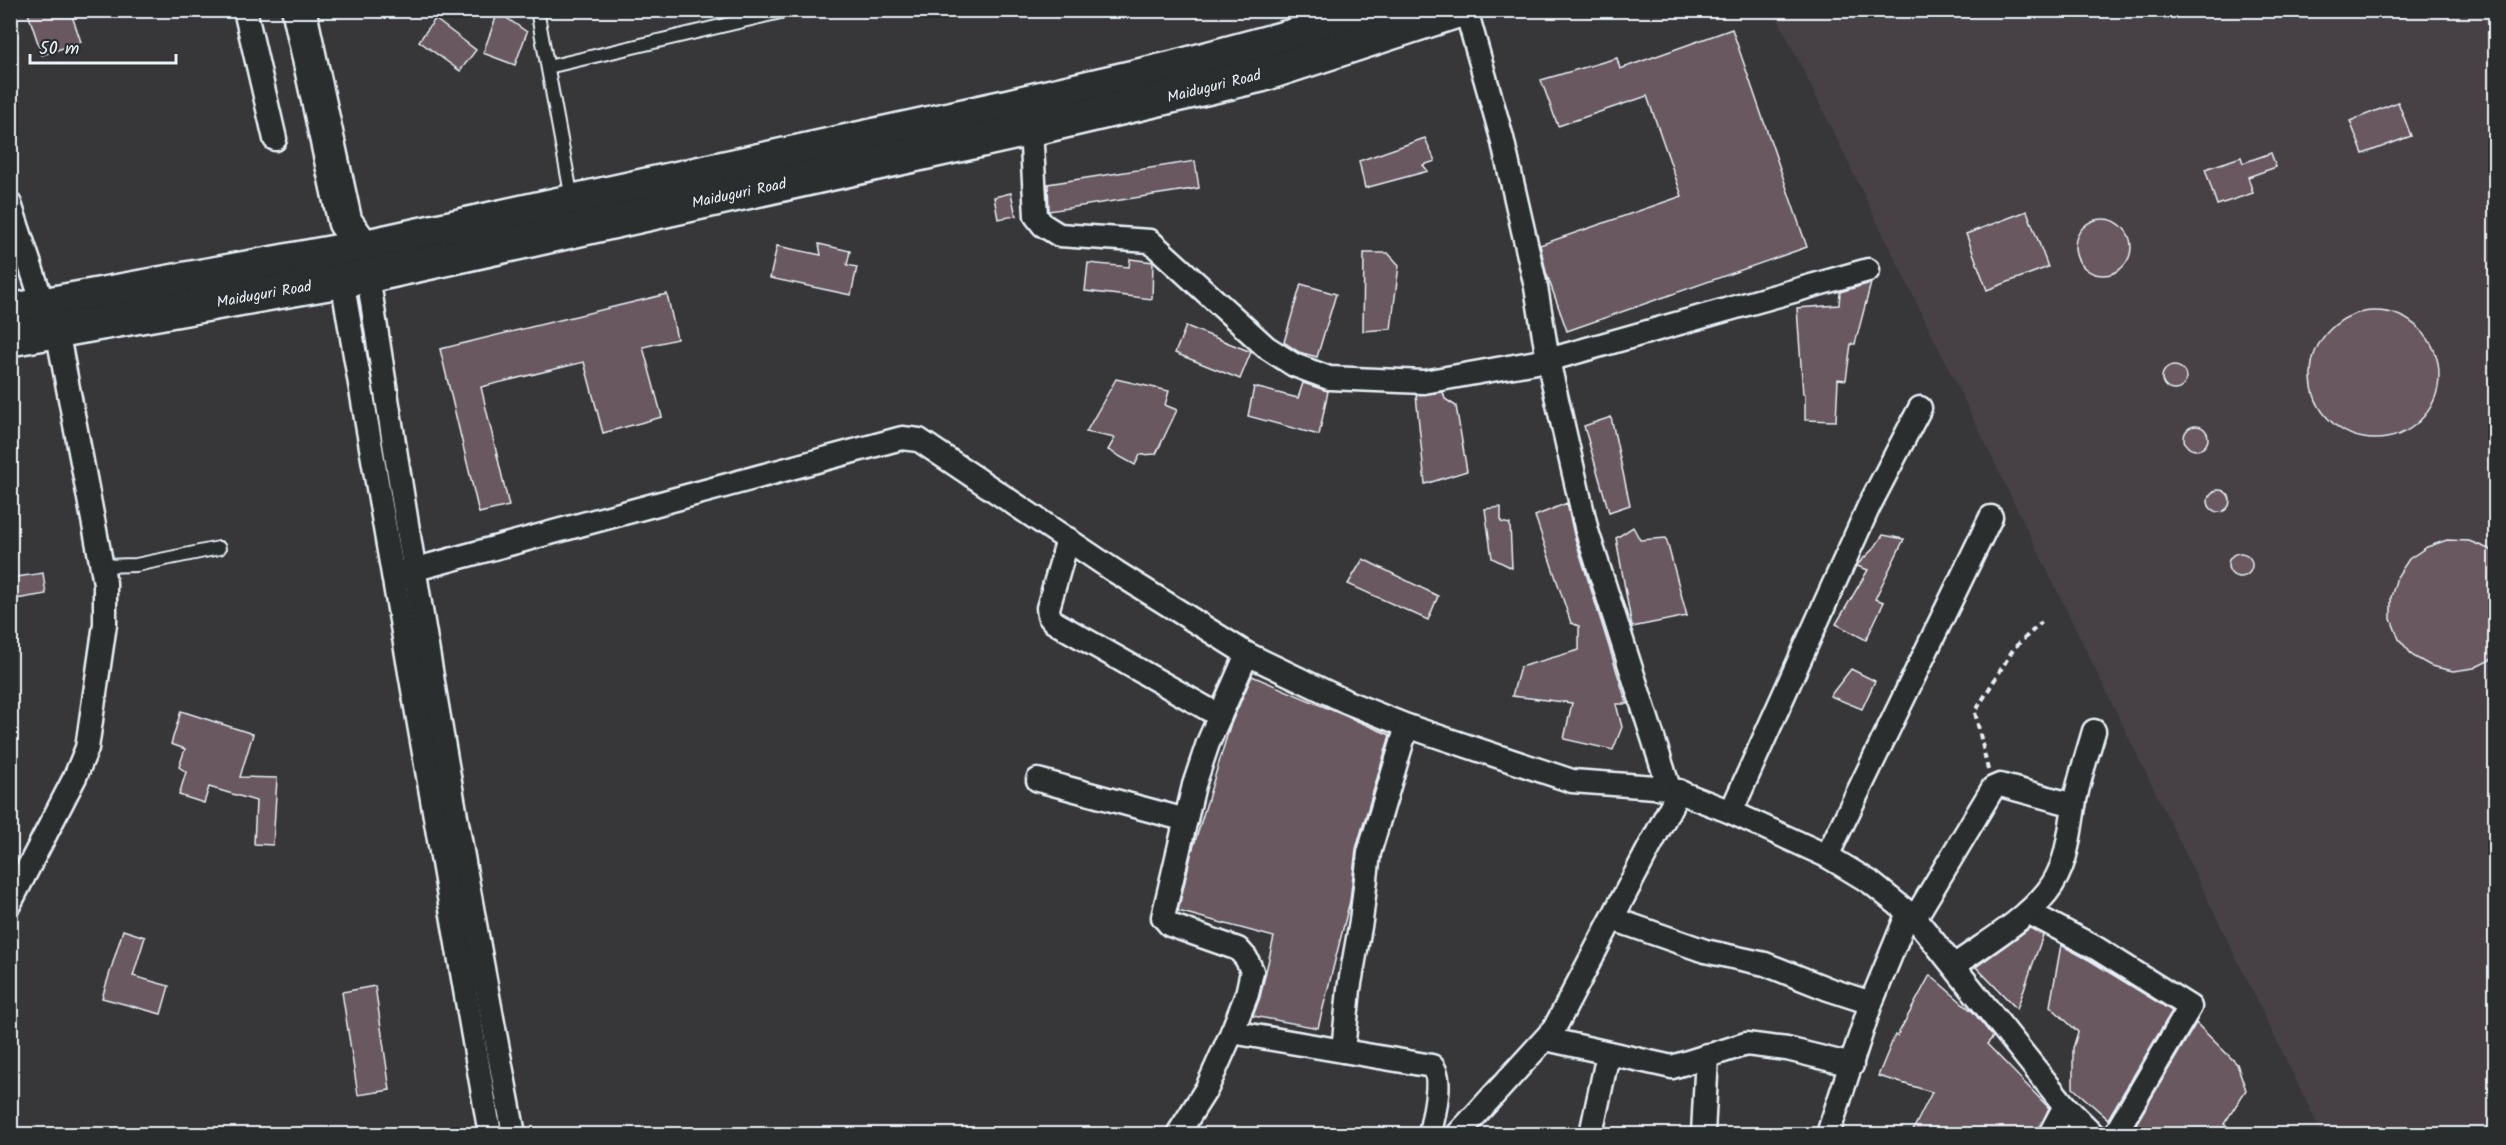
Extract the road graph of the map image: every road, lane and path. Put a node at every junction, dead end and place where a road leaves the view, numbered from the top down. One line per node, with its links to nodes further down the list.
1 (245, 10): 10 (street)
2 (299, 10): 13 (main road)
3 (537, 10): 8 (lane)
4 (789, 10): 8 (lane)
5 (1373, 10): 11 (main road, Maiduguri Road)
6 (1460, 10): 9 (main road, Maiduguri Road)
7 (1466, 10): 18 (street)
8 (548, 67): 11 (lane)
9 (1031, 129): 13 (main road, Maiduguri Road); 18 (street)
10 (275, 139)
11 (572, 200): 13 (main road, Maiduguri Road)
12 (10, 204): 16 (street)
13 (351, 255): 16 (main road, Maiduguri Road); 24 (street)
14 (1868, 270): 18 (street)
15 (10, 311): 16 (main road, Maiduguri Road)
16 (50, 317): 17 (main road, Maiduguri Road); 23 (street)
17 (10, 339)
18 (1548, 360): 32 (street)
19 (1920, 408): 34 (street)
20 (1991, 517): 36 (street)
21 (1068, 539): 24 (street); 26 (street); 27 (street)
22 (219, 548): 23 (lane)
23 (102, 566): 37 (street)
24 (403, 572): 50 (street); 51 (street)
25 (2042, 622): 31 (path)
26 (1247, 654): 27 (street); 28 (street)
27 (1220, 716): 35 (street)
28 (1407, 726): 32 (street); 45 (street)
29 (2094, 731): 33 (street)
30 (1038, 780): 35 (street)
31 (1993, 788): 33 (street); 39 (street)
32 (1674, 789): 34 (street); 40 (street)
33 (2074, 805): 38 (street)
34 (1731, 812): 36 (street)
35 (1186, 820): 43 (street)
36 (1827, 856): 39 (street)
37 (10, 903)
38 (2028, 912): 41 (street); 60 (street)
39 (1912, 916): 41 (street); 42 (street)
40 (1613, 918): 42 (street); 44 (street)
41 (1954, 966): 49 (street)
42 (1871, 1003): 48 (street)
43 (1232, 1032): 45 (street); 52 (street)
44 (1546, 1039): 46 (street); 54 (street)
45 (1343, 1051): 53 (street)
46 (1608, 1054): 47 (street); 55 (street)
47 (1707, 1055): 48 (street); 56 (street)
48 (1852, 1065): 57 (street)
49 (2064, 1106): 58 (street); 59 (street)
50 (490, 1134)
51 (514, 1134)
52 (1181, 1134)
53 (1430, 1134)
54 (1458, 1134)
55 (1591, 1134)
56 (1703, 1134)
57 (1828, 1134)
58 (2050, 1134)
59 (2093, 1134)
60 (2115, 1134)

